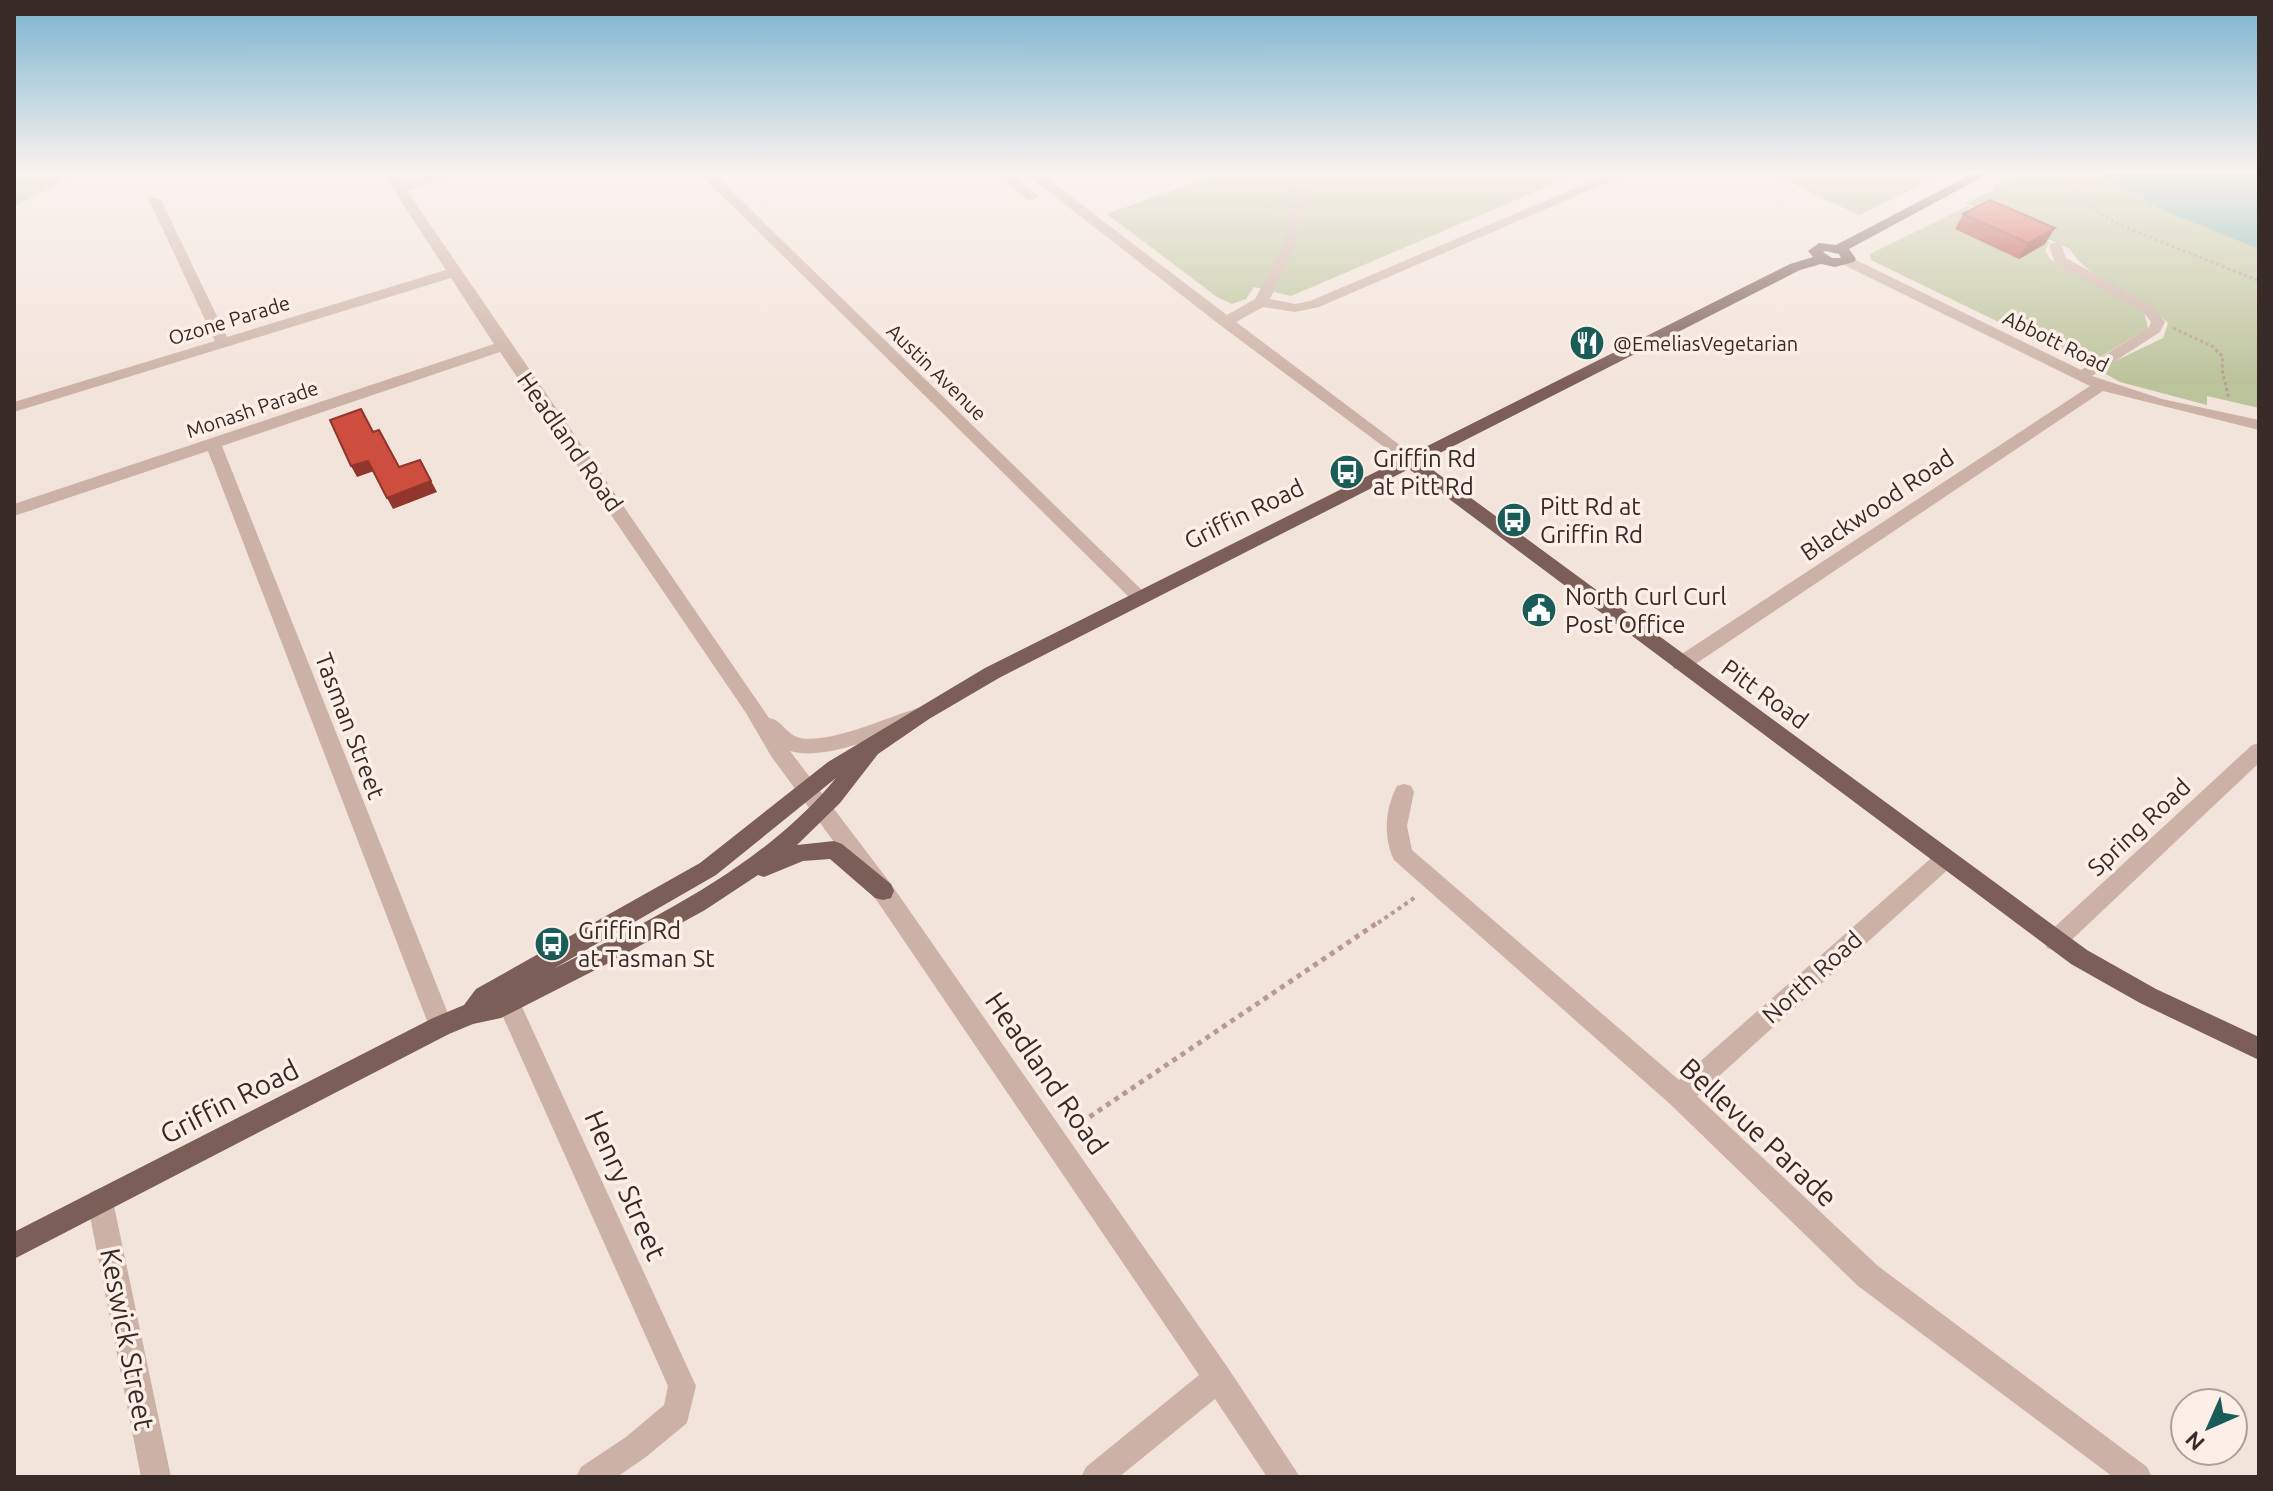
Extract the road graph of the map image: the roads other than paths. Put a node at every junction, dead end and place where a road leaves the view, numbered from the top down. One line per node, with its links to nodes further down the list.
1 (176, 244): 13 (street)
2 (436, 244): 10 (street, Headland Road)
3 (777, 244): 22 (street, Austin Avenue)
4 (1123, 244): 12 (street, Pitt Road)
5 (1290, 244): 11 (street)
6 (1457, 244): 11 (street)
7 (1863, 244): 9 (main road)
8 (2056, 246): 15 (street)
9 (1843, 255): 15 (street, Abbott Road); 20 (main road, Griffin Road)
10 (455, 272): 13 (street, Ozone Parade); 14 (street, Headland Road)
11 (1261, 302): 12 (street)
12 (1225, 322): 20 (street, Pitt Road)
13 (223, 343): 17 (street, Ozone Parade)
14 (503, 346): 19 (street, Monash Parade); 24 (street, Headland Road)
15 (2081, 377): 16 (street, Abbott Road)
16 (2101, 386): 18 (street, Abbott Road); 23 (street, Blackwood Road)
17 (14, 407)
18 (2259, 425)
19 (213, 444): 21 (street, Monash Parade); 36 (street, Tasman Street)
20 (1411, 462): 22 (main road, Griffin Road); 23 (main road, Pitt Road)
21 (14, 510)
22 (1140, 598): 25 (main road, Griffin Road)
23 (1681, 664): 31 (main road, Pitt Road)
24 (753, 708): 25 (street, Headland Road); 28 (street, Headland Road)
25 (922, 714): 26 (main road, Griffin Road)
26 (871, 749): 28 (main road, Griffin Road); 30 (main road, Griffin Road)
27 (2259, 751): 34 (street, Spring Road)
28 (808, 789): 30 (street, Headland Road); 35 (main road, Griffin Road)
29 (1404, 792): 38 (street, Bellevue Parade)
30 (824, 809): 32 (main road, Griffin Road); 33 (street, Headland Road)
31 (1945, 859): 34 (main road, Pitt Road); 38 (street, North Road)
32 (734, 880): 33 (main road); 35 (main road, Griffin Road)
33 (883, 891): 41 (street, Headland Road)
34 (2055, 941): 37 (main road, Pitt Road)
35 (505, 994): 36 (main road, Griffin Road); 43 (street, Henry Street)
36 (441, 1026): 39 (main road, Griffin Road)
37 (2259, 1049)
38 (1679, 1096): 46 (street, Bellevue Parade)
39 (100, 1201): 40 (main road, Griffin Road); 42 (street, Keswick Street)
40 (14, 1246)
41 (1218, 1378): 44 (street); 45 (street, Headland Road)
42 (156, 1477)
43 (591, 1477)
44 (1096, 1477)
45 (1285, 1477)
46 (2137, 1477)

